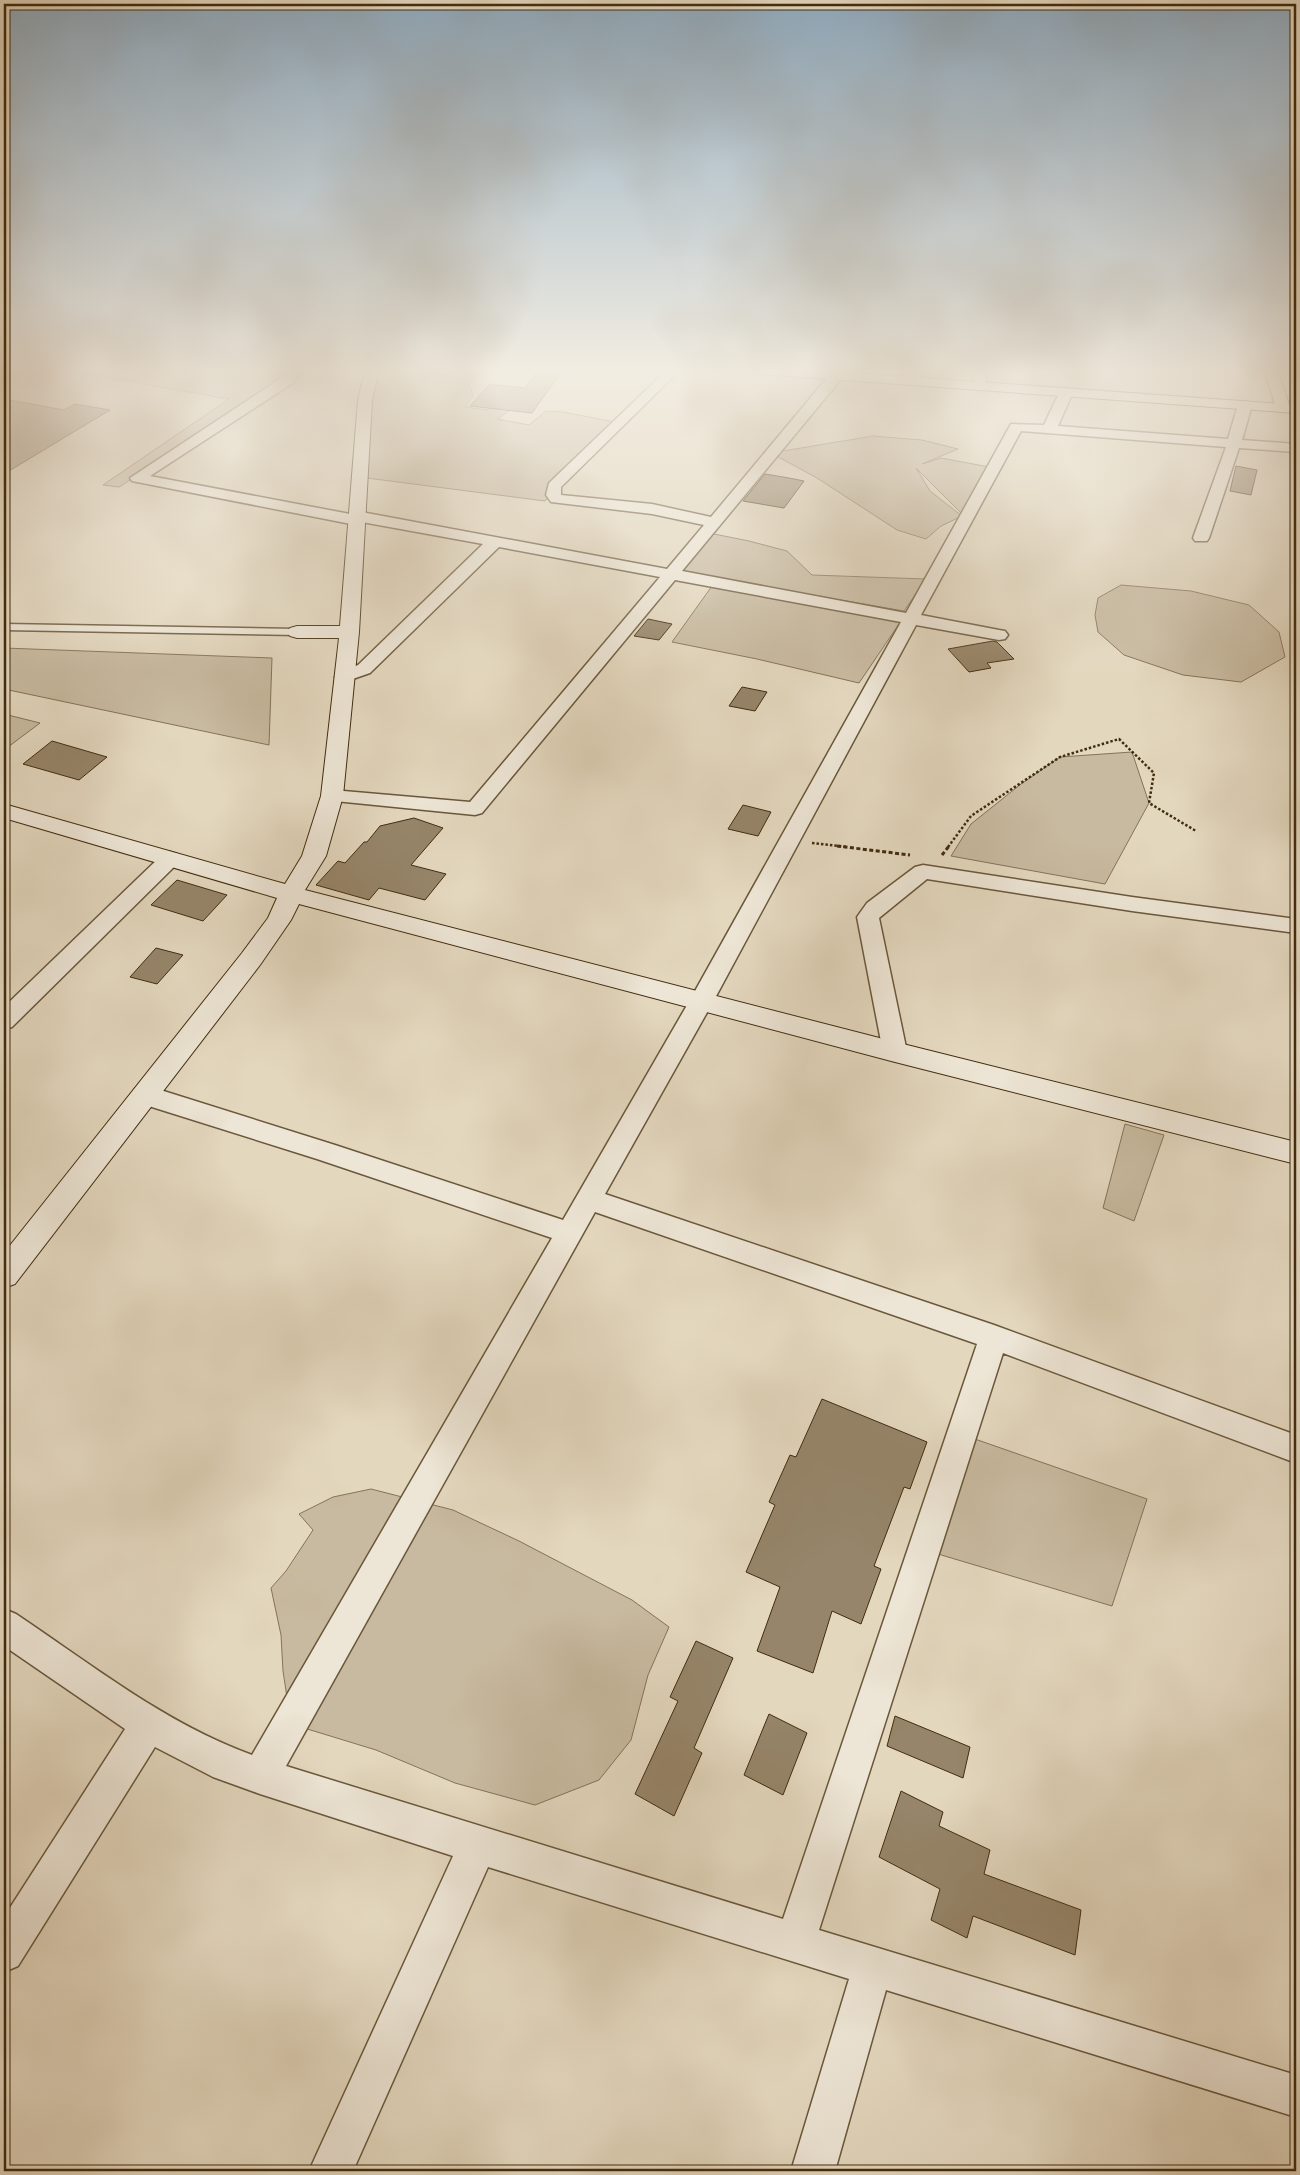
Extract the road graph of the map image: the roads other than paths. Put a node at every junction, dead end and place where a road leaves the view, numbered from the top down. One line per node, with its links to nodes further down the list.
1 (147, 472): 7 (street)
2 (360, 472): 7 (street)
3 (569, 472): 8 (street)
4 (756, 472): 8 (street)
5 (992, 472): 12 (street)
6 (1224, 472): 9 (street)
7 (356, 518): 10 (street); 15 (street)
8 (713, 522): 11 (street)
9 (1201, 538)
10 (496, 541): 11 (street); 17 (street)
11 (670, 573): 12 (street); 18 (street)
12 (912, 618): 16 (street); 23 (street)
13 (4, 627): 14 (lane)
14 (297, 632): 15 (street)
15 (349, 632): 17 (street)
16 (999, 636)
17 (344, 677): 18 (street)
18 (332, 796): 21 (street)
19 (4, 811): 20 (street)
20 (170, 859): 21 (street); 24 (street)
21 (291, 894): 23 (street); 26 (street)
22 (1296, 926): 25 (street)
23 (702, 1000): 25 (street); 28 (street)
24 (4, 1021)
25 (895, 1052): 27 (street)
26 (144, 1095): 29 (street); 30 (street)
27 (1296, 1153)
28 (589, 1199): 29 (street); 31 (street)
29 (570, 1233): 35 (street)
30 (4, 1276)
31 (994, 1337): 32 (street); 37 (street)
32 (1296, 1449)
33 (4, 1626): 34 (street)
34 (149, 1724): 35 (street); 38 (street)
35 (260, 1776): 36 (street)
36 (478, 1845): 37 (street); 41 (street)
37 (795, 1942): 39 (street)
38 (4, 1952)
39 (873, 1966): 40 (street); 42 (street)
40 (1296, 2096)
41 (331, 2171)
42 (814, 2171)

